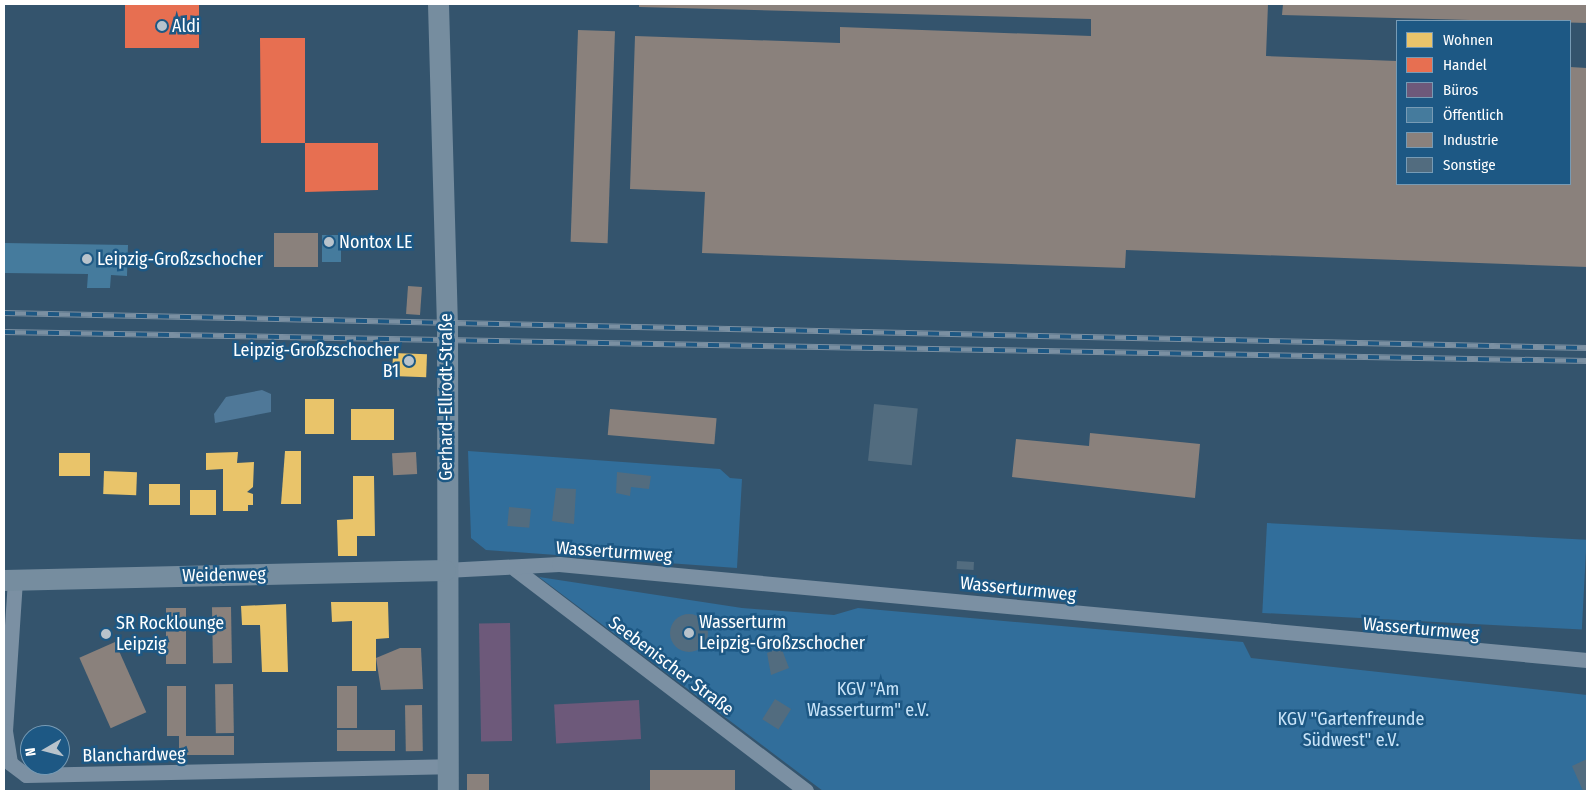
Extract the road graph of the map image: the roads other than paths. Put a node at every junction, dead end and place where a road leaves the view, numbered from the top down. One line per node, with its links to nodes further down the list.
1 (438, 4): 3 (main road, Gerhard-Ellrodt-Straße)
2 (515, 569): 3 (street, Wasserturmweg); 5 (street, Wasserturmweg); 8 (street, Seebenischer Straße)
3 (445, 570): 4 (main road, Weidenweg); 6 (main road, Gerhard-Ellrodt-Straße)
4 (9, 580): 6 (street, Blanchardweg)
5 (1587, 660)
6 (447, 766): 7 (main road, Gerhard-Ellrodt-Straße)
7 (448, 791)
8 (806, 791)

